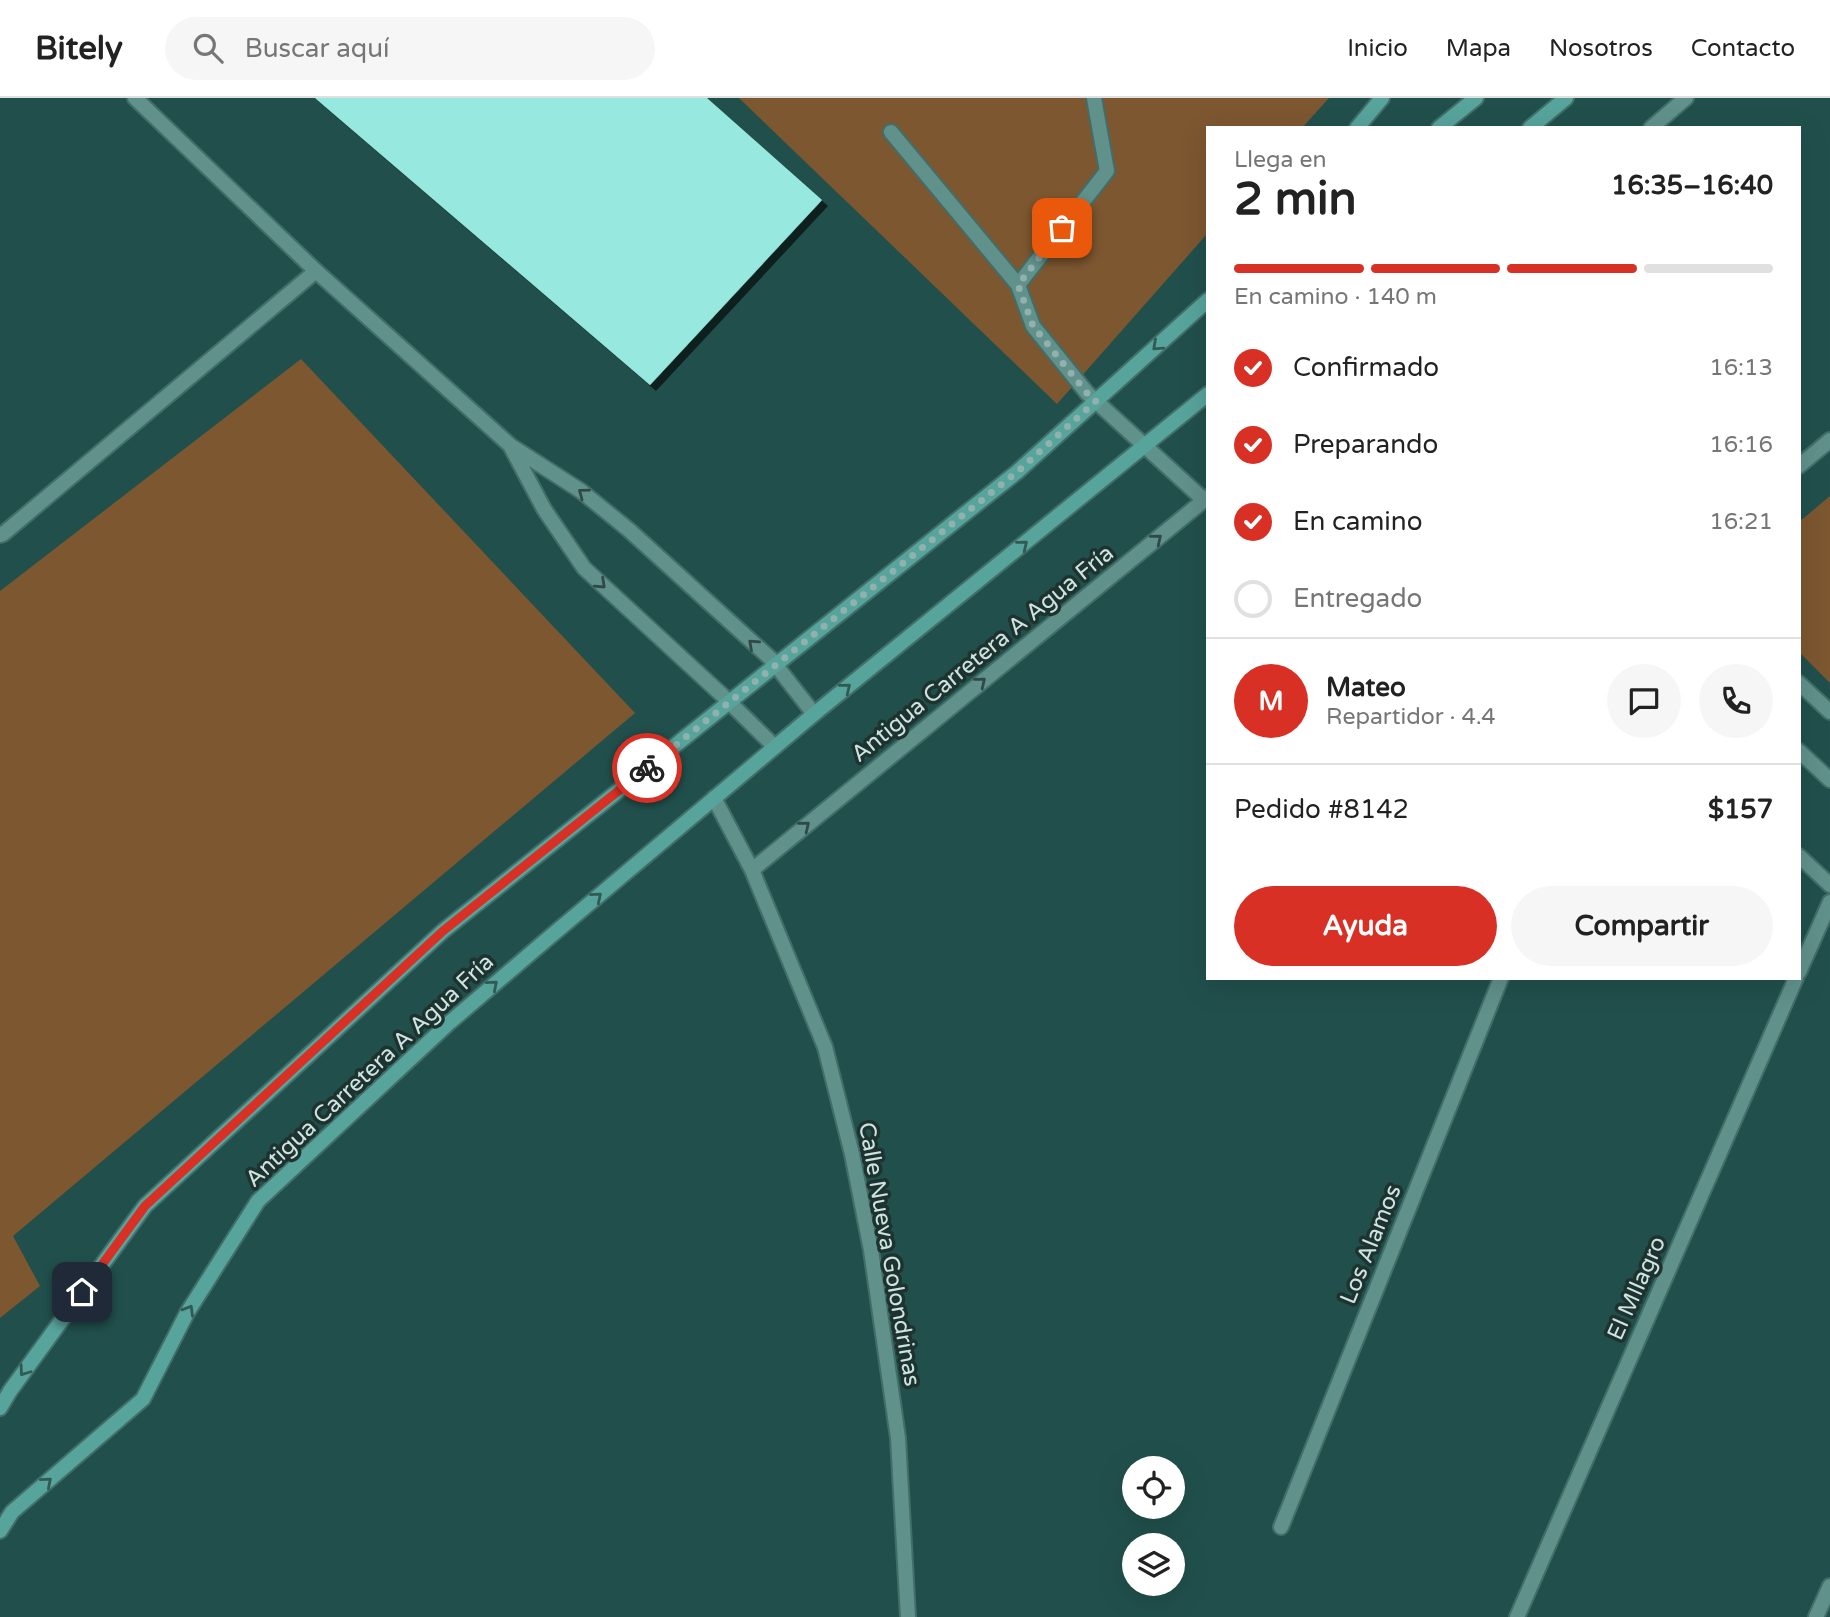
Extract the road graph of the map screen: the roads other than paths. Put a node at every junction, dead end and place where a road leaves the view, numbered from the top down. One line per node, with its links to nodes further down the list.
1 (135, 98): 12 (street)
2 (1094, 98): 13 (street)
3 (1381, 98): 7 (street)
4 (1476, 98): 8 (street)
5 (1566, 98): 9 (street)
6 (1686, 98): 10 (street)
7 (1359, 126)
8 (1441, 126)
9 (1532, 126)
10 (1653, 126)
11 (891, 132): 13 (street)
12 (316, 271): 18 (street); 22 (street)
13 (1018, 285): 16 (street)
14 (1206, 302): 16 (street, one-way to 16)
15 (1206, 396): 19 (street, Antigua Carretera A Agua Fría)
16 (1096, 401): 19 (street); 23 (street)
17 (1830, 440): 20 (street)
18 (511, 446): 23 (street, one-way to 18); 25 (street, one-way to 25)
19 (1144, 446): 21 (street); 27 (street, Antigua Carretera A Agua Fría, one-way to 19)
20 (1801, 464)
21 (1206, 499): 33 (street, Antigua Carretera A Agua Fría, one-way to 21)
22 (0, 535)
23 (775, 665): 25 (street); 27 (street)
24 (1801, 685): 26 (street)
25 (729, 702): 28 (street); 39 (street, one-way to 39)
26 (1830, 712)
27 (814, 713): 28 (street, Antigua Carretera A Agua Fría)
28 (775, 747): 31 (street, Antigua Carretera A Agua Fría)
29 (1801, 753): 30 (street)
30 (1830, 780)
31 (714, 798): 33 (street, Calle Nueva Golondrinas); 41 (street, Antigua Carretera A Agua Fría, one-way to 31)
32 (1801, 858): 34 (street)
33 (752, 870): 43 (street, Calle Nueva Golondrinas)
34 (1830, 885)
35 (1830, 902): 36 (street)
36 (1801, 967)
37 (1500, 980): 40 (street, Los Alamos)
38 (1796, 980): 44 (street, El MIlagro)
39 (0, 1408)
40 (1281, 1527)
41 (0, 1531)
42 (1830, 1586): 45 (street)
43 (908, 1617)
44 (1517, 1617)
45 (1816, 1617)

